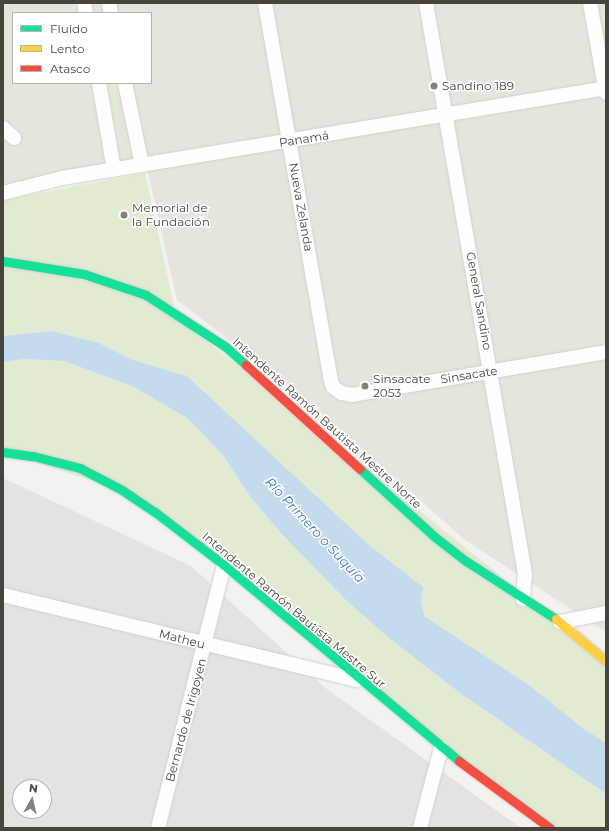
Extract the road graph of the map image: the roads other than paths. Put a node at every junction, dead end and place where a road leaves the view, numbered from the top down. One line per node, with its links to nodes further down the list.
1 (265, 3): 10 (street, Nueva Zelanda)
2 (426, 3): 7 (street, General Sandino)
3 (590, 3): 6 (street)
4 (99, 84): 12 (street)
5 (125, 84): 11 (street)
6 (606, 90): 7 (street, Panamá)
7 (445, 115): 10 (street, Panamá); 16 (street, General Sandino)
8 (3, 128): 9 (street)
9 (14, 138)
10 (290, 141): 11 (street, Panamá); 17 (street, Nueva Zelanda)
11 (142, 165): 12 (street, Panamá)
12 (114, 170): 13 (street, Panamá)
13 (3, 193)
14 (3, 261): 21 (main road, Intendente Ramón Bautista Mestre Norte)
15 (606, 352): 16 (street, Sinsacate)
16 (492, 372): 17 (street, Sinsacate); 21 (street, General Sandino)
17 (333, 386)
18 (3, 452): 19 (main road, Intendente Ramón Bautista Mestre Sur)
19 (224, 566): 24 (street, Bernardo de Irigoyen); 26 (main road, Intendente Ramón Bautista Mestre Sur)
20 (3, 595): 24 (street, Matheu)
21 (523, 599): 23 (main road, Intendente Ramón Bautista Mestre Norte)
22 (606, 613): 23 (street)
23 (560, 622): 25 (main road, Intendente Ramón Bautista Mestre Norte)
24 (205, 644): 26 (street, Matheu); 28 (street, Bernardo de Irigoyen)
25 (606, 661)
26 (361, 682): 27 (main road, Intendente Ramón Bautista Mestre Sur)
27 (441, 748): 29 (street); 30 (main road, Intendente Ramón Bautista Mestre Sur)
28 (158, 828)
29 (420, 828)
30 (550, 828)

